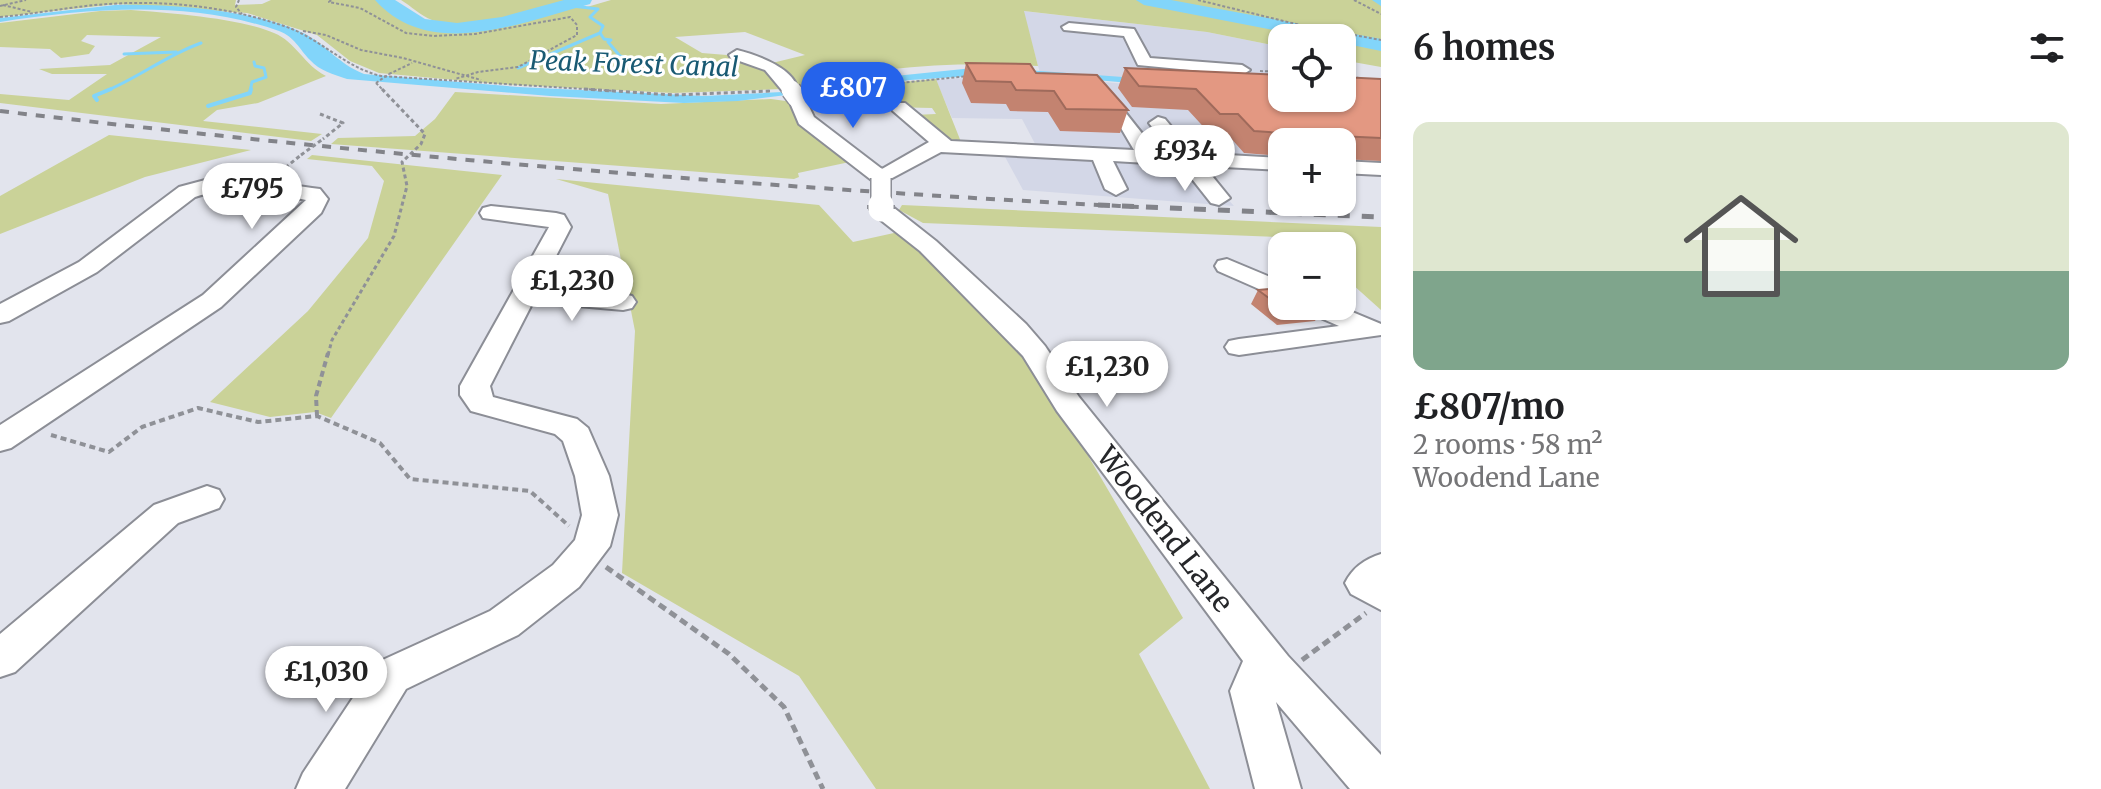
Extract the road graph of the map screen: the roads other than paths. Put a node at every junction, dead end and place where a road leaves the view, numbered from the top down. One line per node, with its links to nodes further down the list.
1 (1069, 27): 3 (street)
2 (737, 55): 15 (street, Woodend Lane)
3 (1242, 70)
4 (1084, 88): 9 (street)
5 (899, 107): 7 (street)
6 (1158, 123): 10 (street)
7 (941, 146): 8 (street); 15 (street)
8 (1100, 154): 9 (street); 14 (street)
9 (1153, 157): 10 (street)
10 (1185, 159): 11 (street); 16 (street)
11 (1268, 163)
12 (1356, 168): 13 (street)
13 (1380, 169)
14 (1116, 189)
15 (881, 193): 29 (street, Woodend Lane)
16 (1219, 198)
17 (491, 213): 20 (street)
18 (1227, 266): 19 (street)
19 (1268, 285)
20 (526, 294): 21 (street); 30 (street)
21 (623, 302)
22 (0, 315): 26 (street)
23 (1348, 320): 24 (street)
24 (1376, 332): 25 (street)
25 (1239, 347)
26 (6, 436)
27 (207, 499): 28 (street)
28 (0, 659)
29 (1273, 669): 31 (street); 32 (street, Woodend Lane)
30 (319, 789)
31 (1278, 789)
32 (1381, 789)

